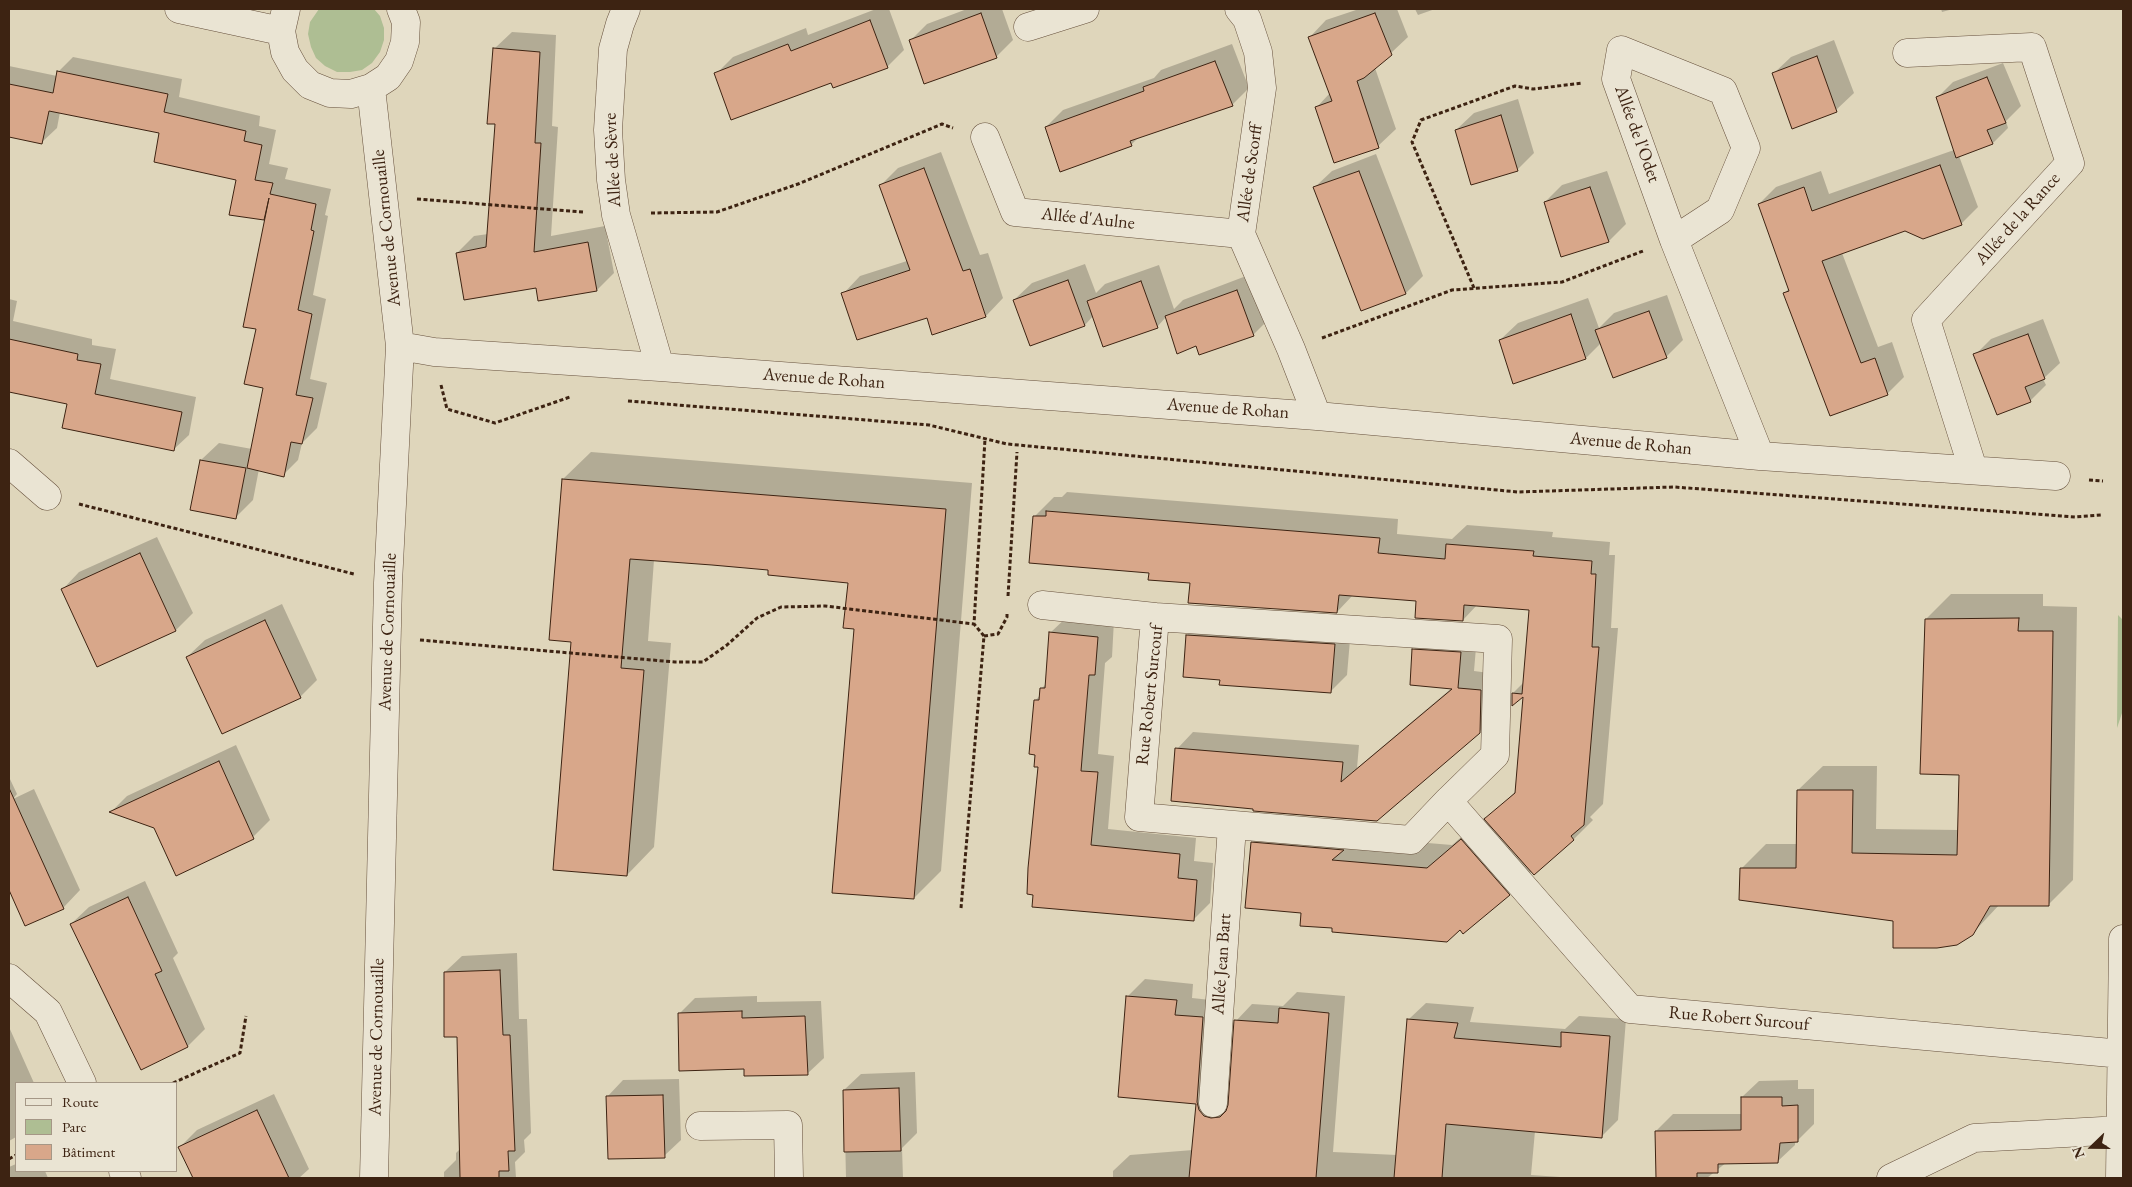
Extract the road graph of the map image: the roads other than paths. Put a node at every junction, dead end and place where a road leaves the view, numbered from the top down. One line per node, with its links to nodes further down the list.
1 (179, 9): 6 (street)
2 (401, 9): 9 (street)
3 (626, 9): 14 (street, Allée de Sèvre)
4 (1085, 9): 7 (street)
5 (1239, 9): 11 (street, Allée de Scorff)
6 (284, 20): 9 (street)
7 (1028, 27)
8 (1907, 52): 18 (street, Allée de la Rance)
9 (371, 88): 13 (street, Avenue de Cornouaille)
10 (985, 137): 11 (street, Allée d'Aulne)
11 (1241, 234): 15 (street, Allée de Scorff)
12 (1674, 240): 12 (street, Allée de l'Odet); 16 (street, Allée de l'Odet)
13 (400, 346): 14 (street, Avenue de Rohan); 32 (street, Avenue de Cornouaille)
14 (660, 367): 15 (street, Avenue de Rohan)
15 (1317, 416): 16 (street, Avenue de Rohan)
16 (1760, 456): 18 (street, Avenue de Rohan)
17 (9, 463): 20 (street)
18 (1973, 469): 19 (street, Avenue de Rohan)
19 (2056, 476)
20 (47, 496)
21 (1042, 605): 22 (street)
22 (1155, 617): 23 (street, Rue Robert Surcouf); 24 (street, Rue Robert Surcouf)
23 (1448, 801): 24 (street, Rue Robert Surcouf); 27 (street, Rue Robert Surcouf)
24 (1232, 826): 29 (street, Allée Jean Bart)
25 (2123, 939): 27 (street)
26 (9, 978): 28 (street)
27 (2122, 1054): 31 (street)
28 (82, 1082)
29 (1213, 1103)
30 (700, 1126): 33 (street)
31 (2120, 1130): 34 (street); 35 (street)
32 (374, 1178)
33 (789, 1178)
34 (1891, 1178)
35 (2120, 1178)

